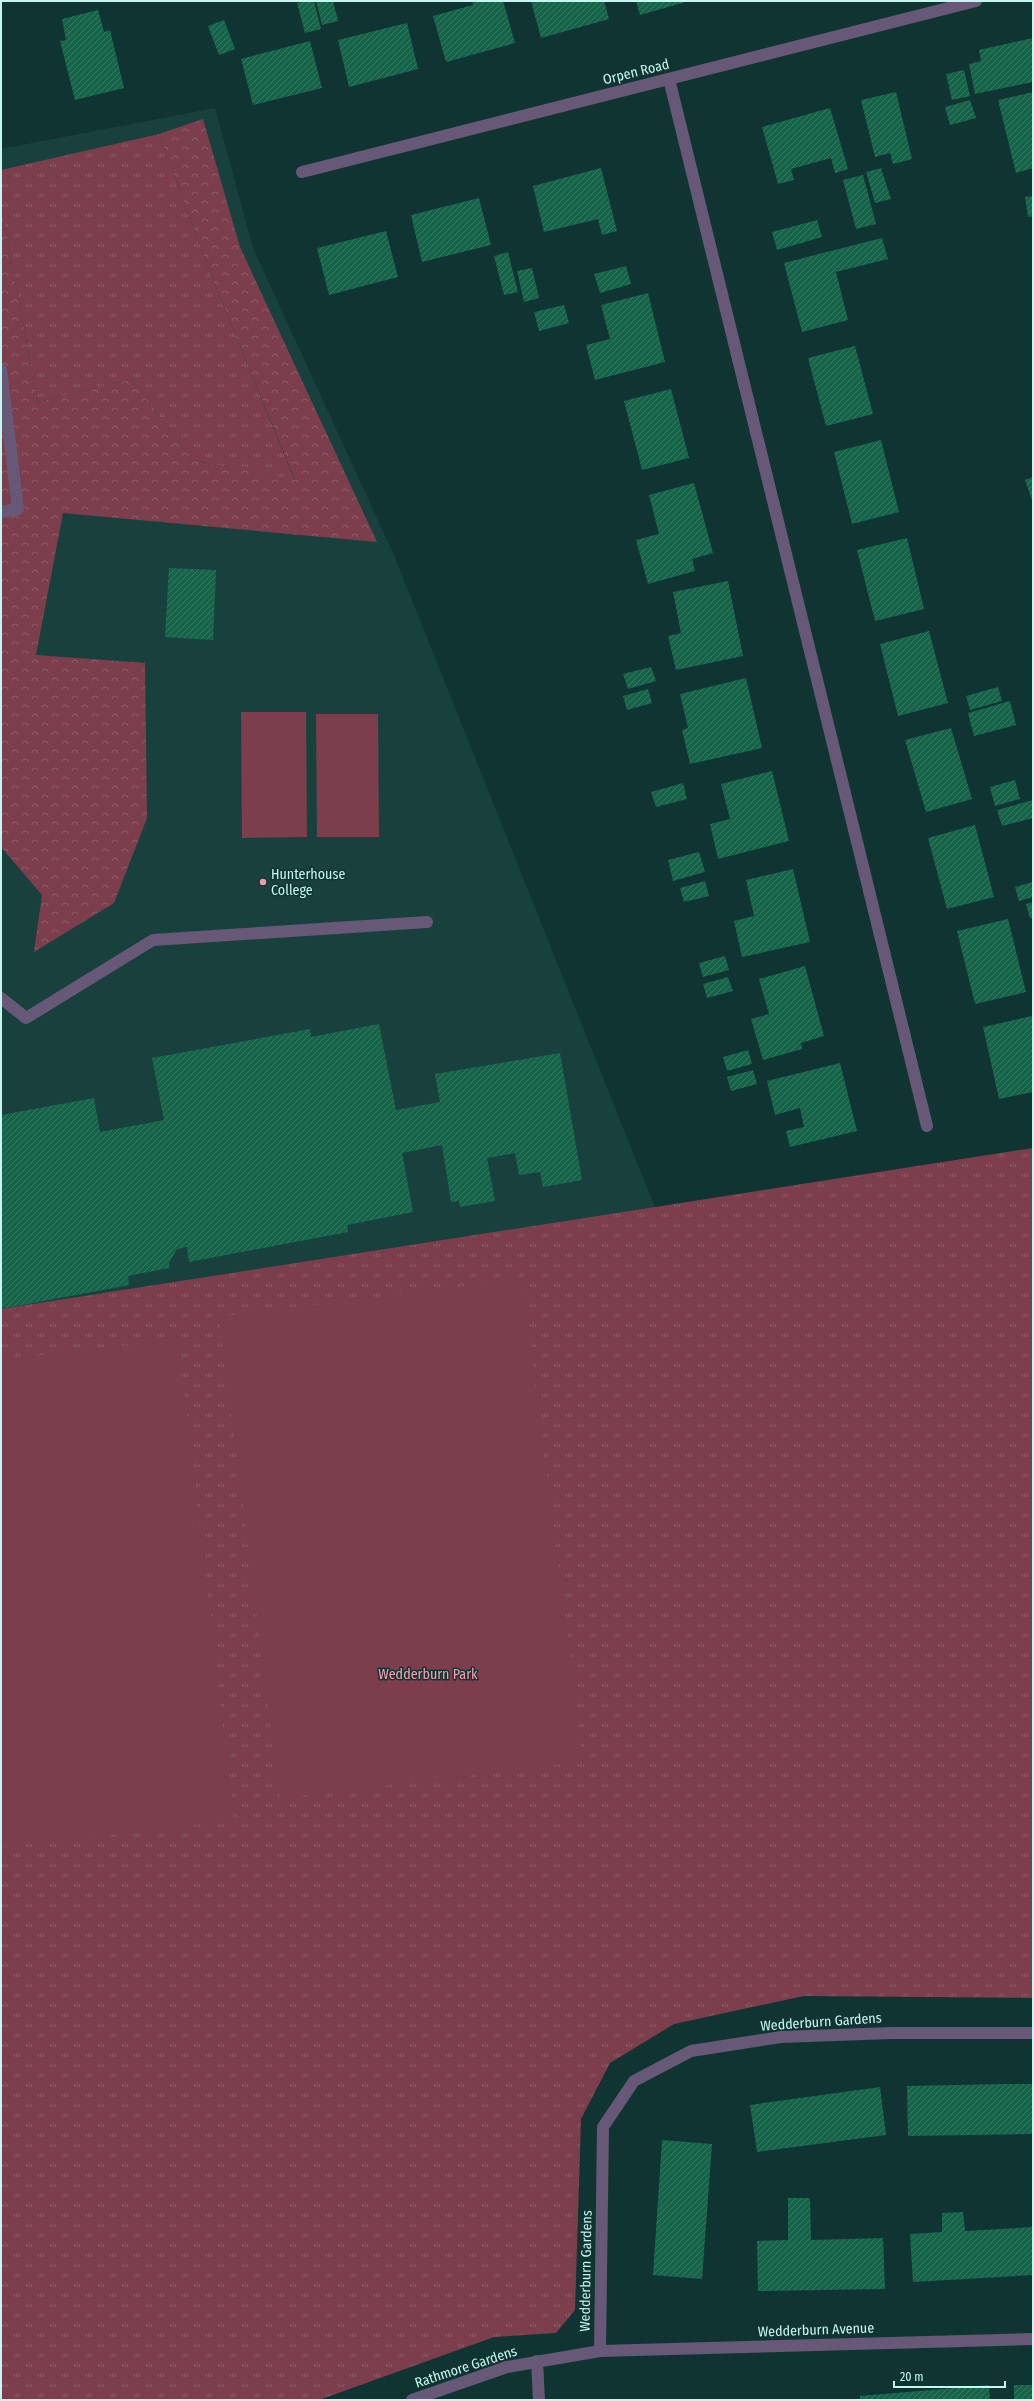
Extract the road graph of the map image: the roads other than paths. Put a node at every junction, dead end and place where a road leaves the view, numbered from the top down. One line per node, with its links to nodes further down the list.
1 (976, 1): 2 (street, Orpen Road)
2 (940, 5): 3 (street, Orpen Road)
3 (669, 79): 4 (street, Orpen Road); 9 (street)
4 (302, 172)
5 (1, 370): 6 (street)
6 (1, 512)
7 (427, 922): 8 (street)
8 (1, 998)
9 (927, 1126)
10 (1033, 2034): 12 (street, Wedderburn Gardens)
11 (1033, 2339): 12 (street, Wedderburn Avenue)
12 (600, 2351): 13 (street, Rathmore Gardens)
13 (537, 2361): 14 (street, Rathmore Gardens); 15 (street)
14 (412, 2400)
15 (539, 2400)

